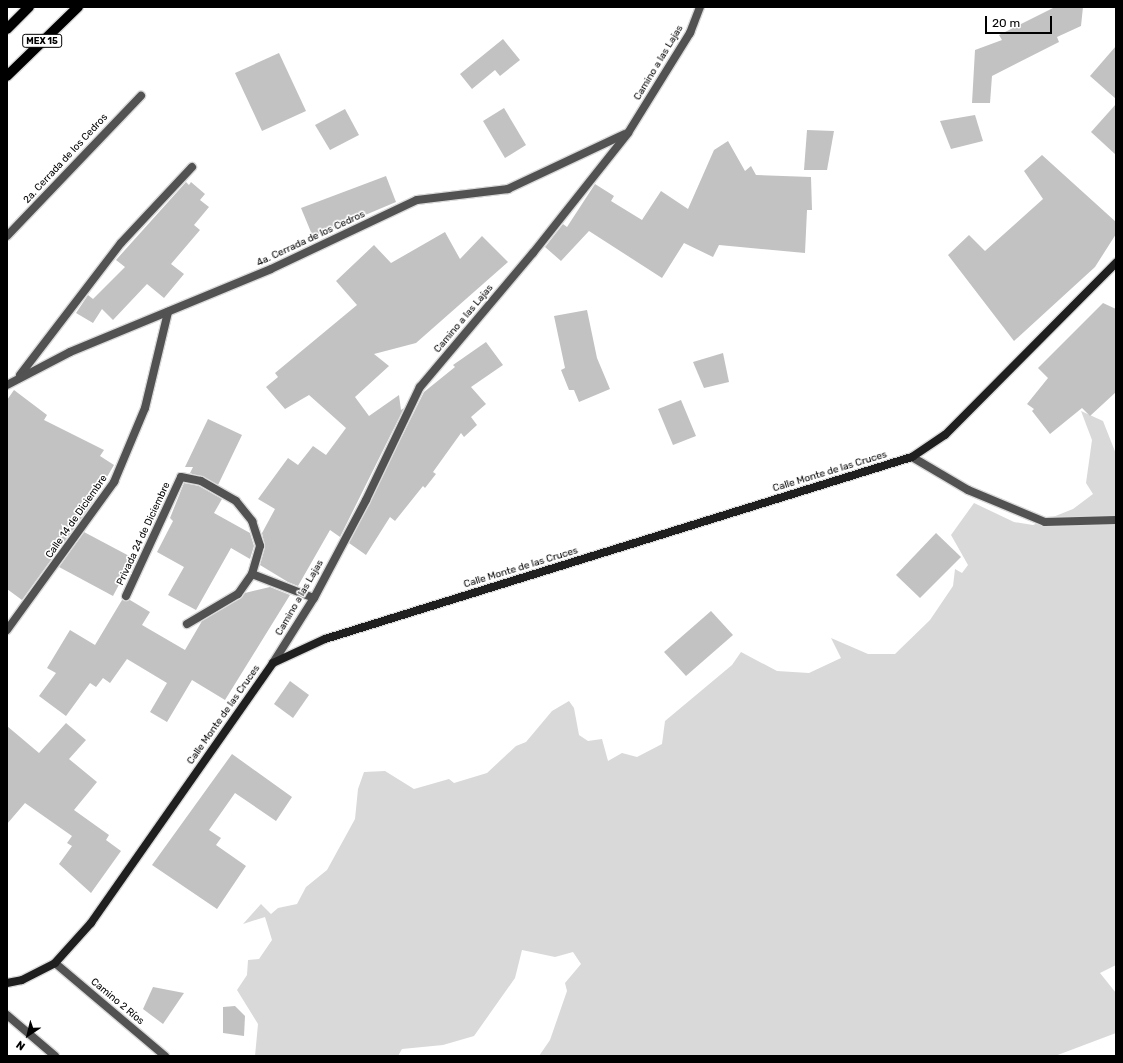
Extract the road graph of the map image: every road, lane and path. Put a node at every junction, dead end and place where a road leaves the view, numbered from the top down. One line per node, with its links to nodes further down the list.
1 (30, 7): 4 (main road, MEX 15)
2 (78, 7): 5 (main road, MEX 15)
3 (700, 7): 7 (street, Camino a las Lajas)
4 (7, 29)
5 (7, 76)
6 (141, 96): 9 (street, 2a. Cerrada de los Cedros)
7 (628, 132): 11 (street, 4a. Cerrada de los Cedros); 18 (street, Camino a las Lajas)
8 (192, 167): 12 (street)
9 (7, 236)
10 (1116, 263): 14 (street, Calle Monte de las Cruces)
11 (168, 312): 12 (street, 4a. Cerrada de los Cedros); 20 (street, Calle 14 de Diciembre)
12 (18, 378): 13 (street, 4a. Cerrada de los Cedros)
13 (7, 384)
14 (912, 457): 15 (street); 21 (street, Calle Monte de las Cruces)
15 (1116, 520)
16 (252, 574): 17 (street, Privada 24 de Diciembre); 18 (street); 19 (street)
17 (126, 596)
18 (314, 598): 21 (street, Camino a las Lajas)
19 (187, 624)
20 (7, 630)
21 (273, 663): 22 (street, Calle Monte de las Cruces)
22 (55, 963): 23 (street, Calle Monte de las Cruces); 26 (street, Camino 2 Ríos)
23 (7, 983)
24 (7, 1015): 25 (street)
25 (55, 1056)
26 (165, 1056)

